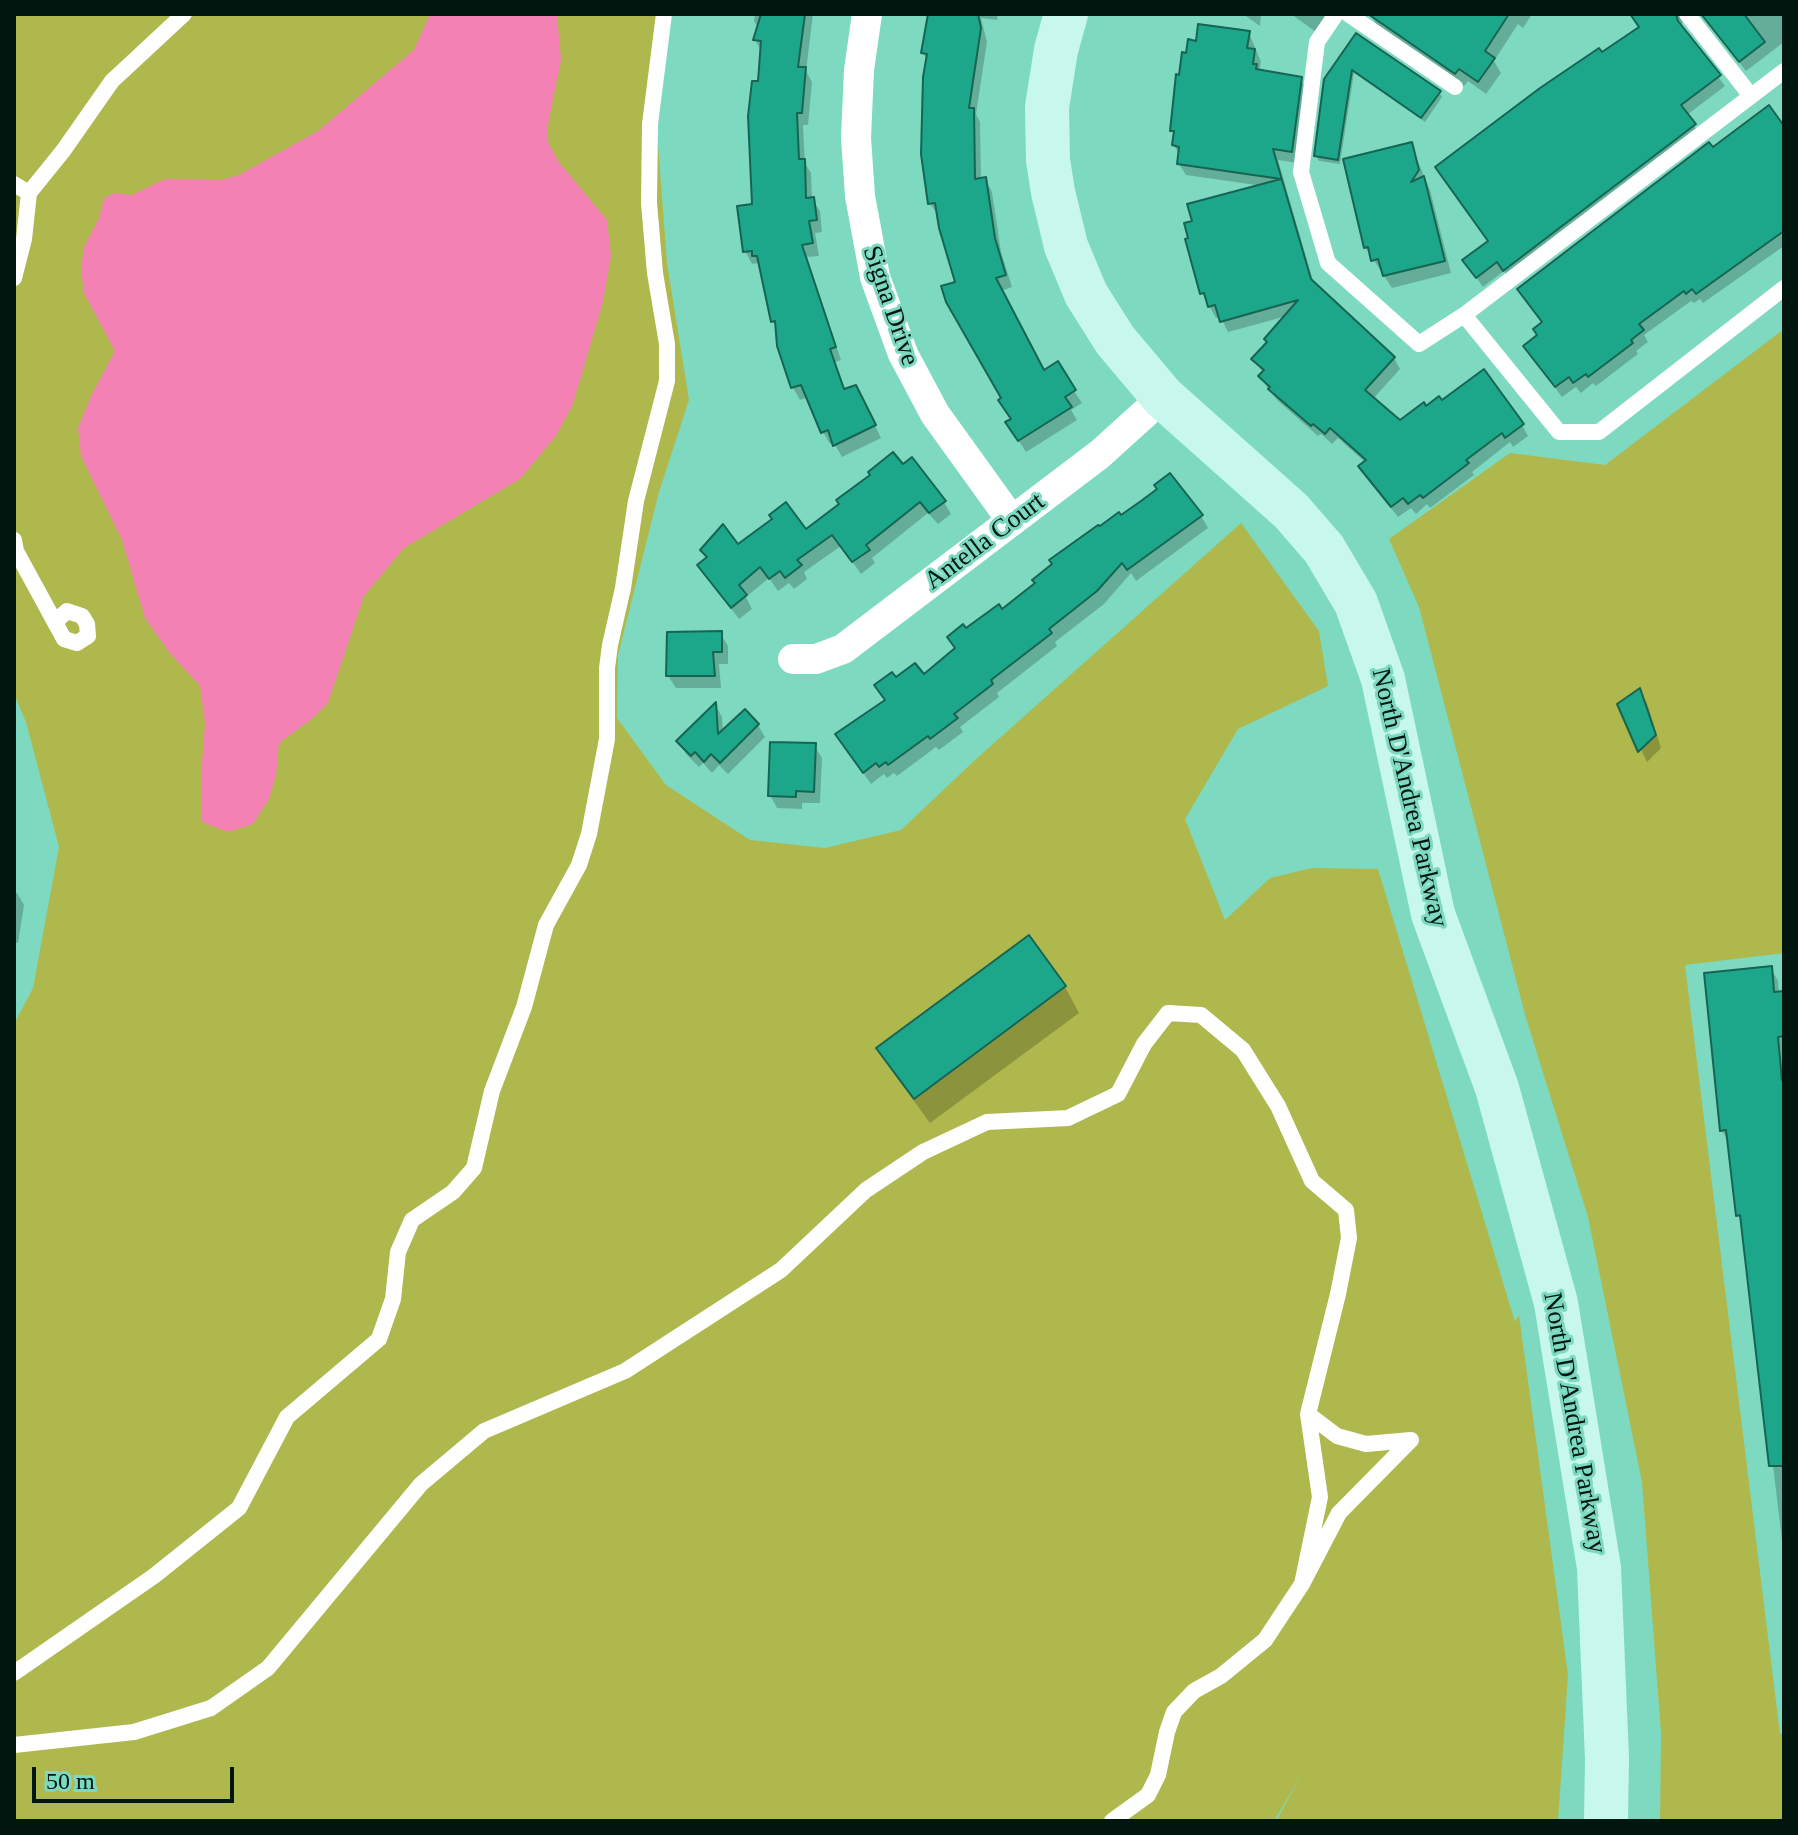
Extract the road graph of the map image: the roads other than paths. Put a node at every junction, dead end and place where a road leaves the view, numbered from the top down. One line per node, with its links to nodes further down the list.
1 (184, 14): 11 (lane)
2 (664, 14): 22 (lane)
3 (867, 14): 16 (street, Signa Drive)
4 (1066, 14): 15 (street, North D'Andrea Parkway)
5 (1336, 14): 14 (lane)
6 (1348, 14): 9 (lane)
7 (1687, 14): 10 (lane)
8 (1784, 71): 10 (lane)
9 (1455, 87)
10 (1751, 96): 14 (lane)
11 (21, 189): 12 (lane)
12 (14, 278)
13 (1784, 288): 14 (lane)
14 (1464, 315)
15 (1163, 397): 16 (street, Antella Court); 25 (street, North D'Andrea Parkway)
16 (1012, 521): 19 (street, Antella Court)
17 (14, 540): 18 (lane)
18 (55, 622)
19 (793, 659)
20 (1308, 1414): 21 (lane); 21 (lane); 23 (lane)
21 (1302, 1584): 24 (lane)
22 (14, 1673)
23 (14, 1745)
24 (1112, 1821)
25 (1606, 1821)

